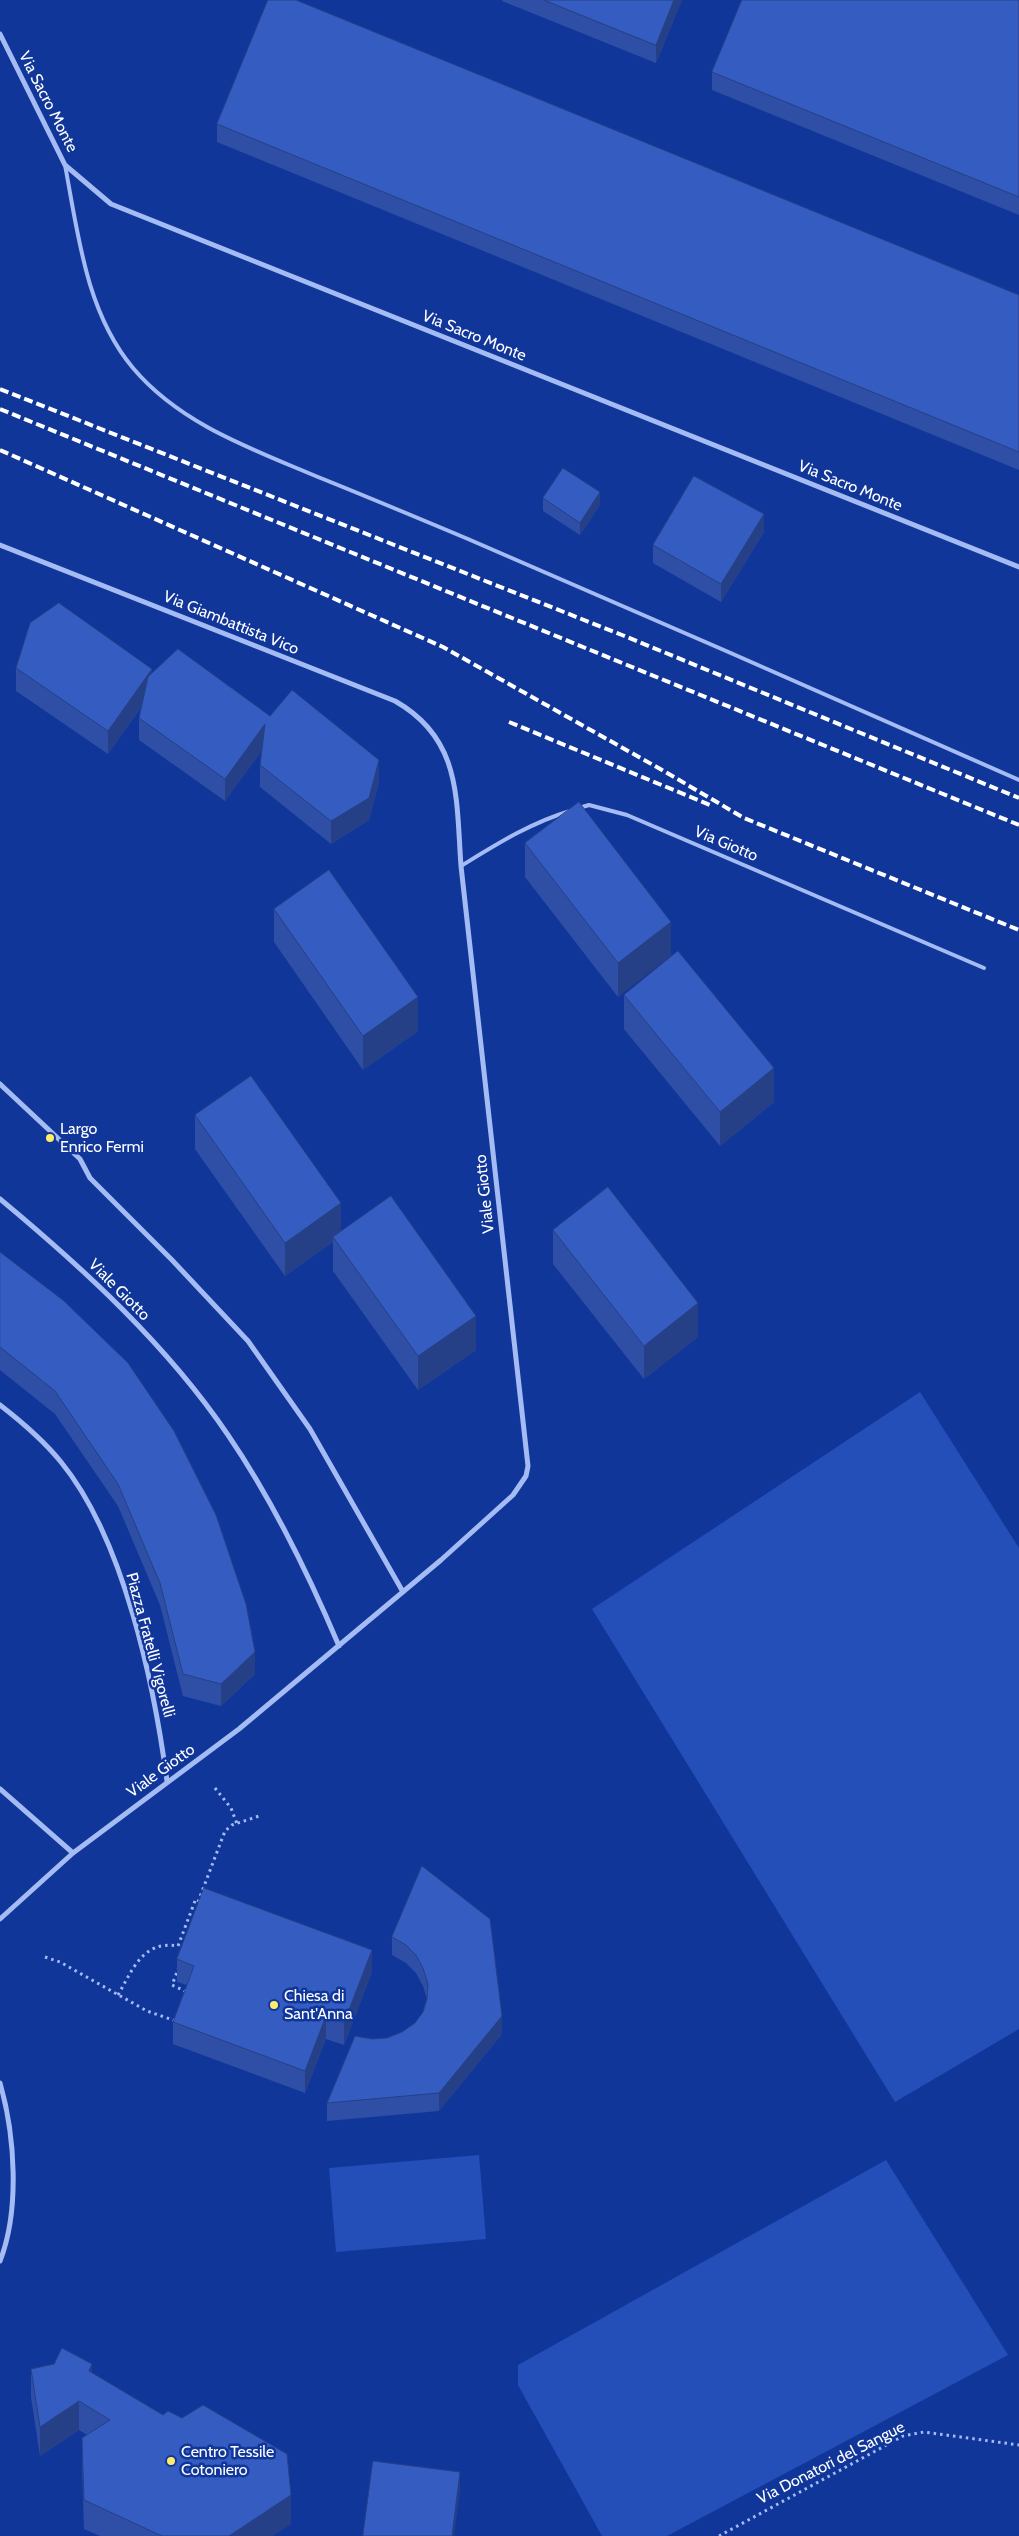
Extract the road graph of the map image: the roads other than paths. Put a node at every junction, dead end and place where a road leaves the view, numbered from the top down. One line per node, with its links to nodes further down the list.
1 (0, 34): 2 (street, Via Sacro Monte)
2 (65, 165): 4 (street, Via Sacro Monte); 6 (lane)
3 (0, 545): 5 (street, Via Giambattista Vico)
4 (1019, 567)
5 (440, 742): 7 (street, Viale Giotto)
6 (1019, 780)
7 (461, 866): 8 (lane, Via Giotto); 12 (street, Viale Giotto)
8 (984, 968)
9 (0, 1084): 12 (street)
10 (0, 1199): 13 (street, Viale Giotto)
11 (0, 1406): 14 (street, Piazza Fratelli Vigorelli)
12 (403, 1592): 13 (street, Viale Giotto)
13 (339, 1646): 14 (street, Viale Giotto)
14 (167, 1781): 16 (street, Viale Giotto)
15 (0, 1789): 16 (street)
16 (73, 1853): 17 (street, Viale Giotto)
17 (0, 1919)
18 (0, 2083): 19 (street)
19 (0, 2261)

